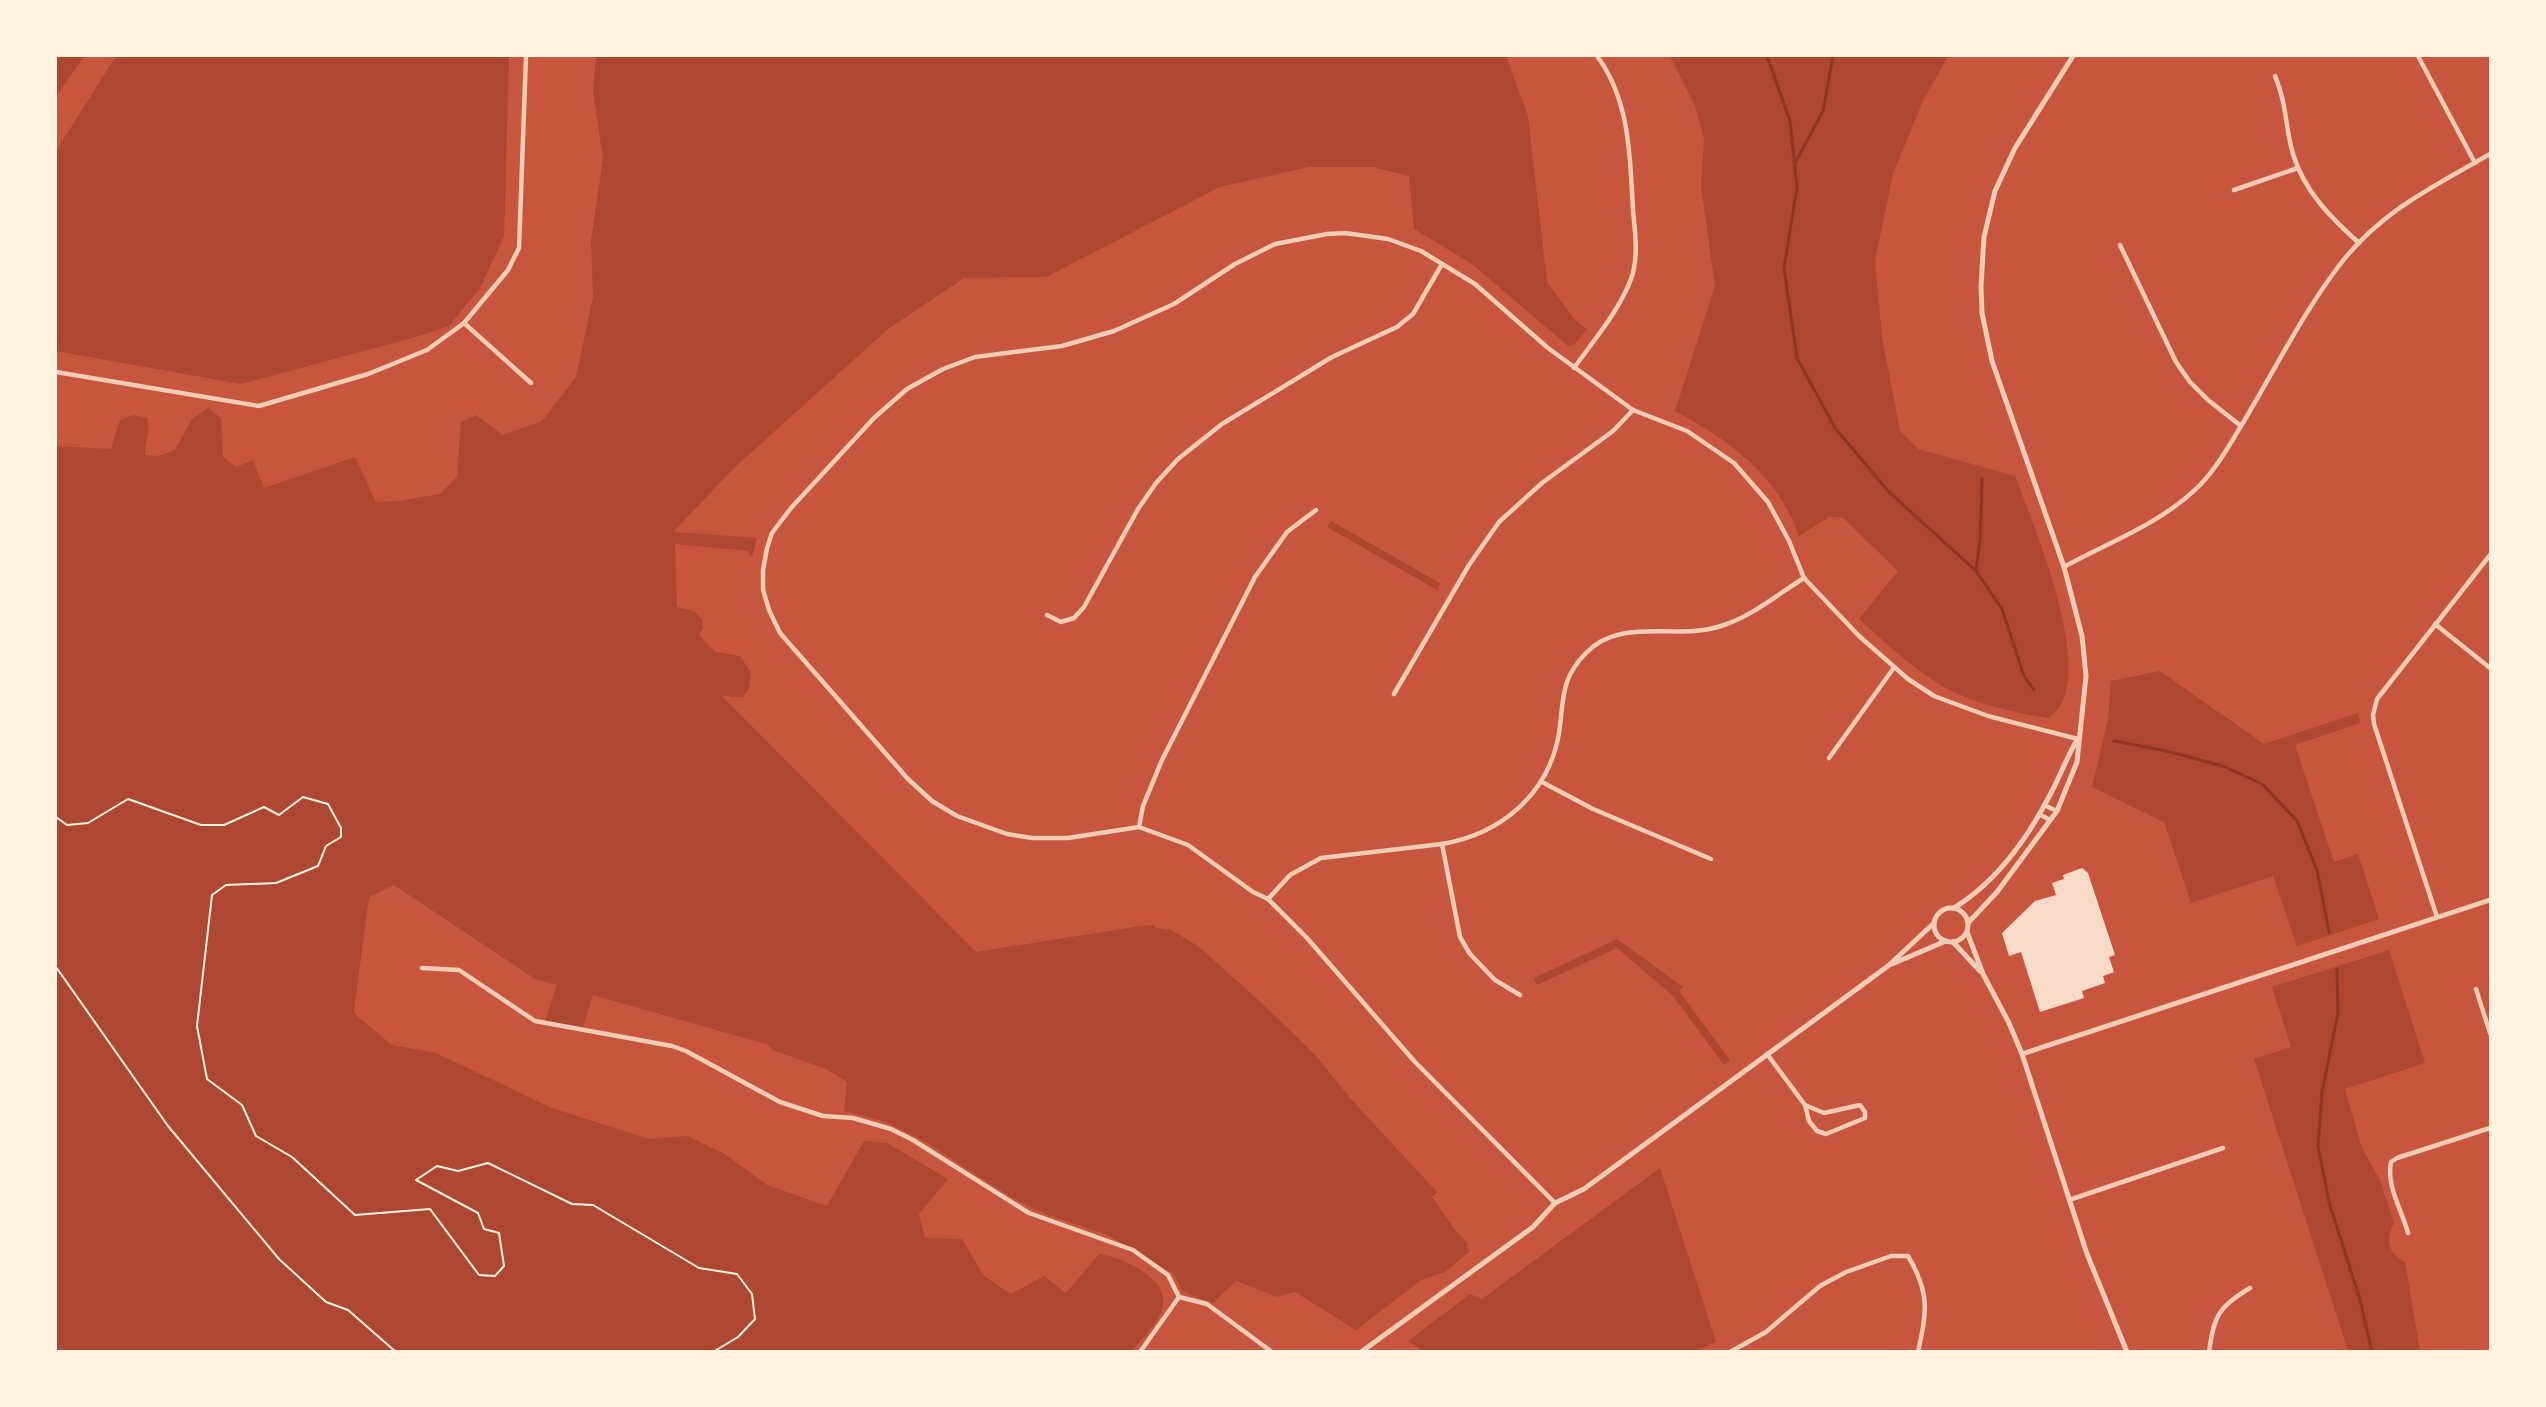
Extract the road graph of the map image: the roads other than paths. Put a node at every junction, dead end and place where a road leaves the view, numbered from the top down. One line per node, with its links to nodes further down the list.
1 (526, 56): 13 (street)
2 (1597, 56): 14 (street)
3 (2073, 56): 21 (street)
4 (2418, 56): 7 (street)
5 (2275, 76): 8 (street)
6 (2490, 154): 7 (street)
7 (2475, 163): 10 (street)
8 (2298, 168): 9 (street); 10 (street)
9 (2234, 190)
10 (2359, 243): 18 (street)
11 (2120, 245): 18 (street)
12 (1442, 264): 14 (street); 23 (street); 35 (street)
13 (464, 323): 15 (street); 16 (street)
14 (1574, 368): 17 (street)
15 (56, 372)
16 (531, 383)
17 (1633, 410): 22 (street); 27 (street)
18 (2241, 426): 21 (street)
19 (1316, 510): 35 (street)
20 (2490, 555): 24 (street)
21 (2064, 567): 28 (street)
22 (1804, 578): 26 (street); 30 (street)
23 (1047, 615)
24 (2435, 624): 25 (street); 41 (street)
25 (2490, 668)
26 (1893, 669): 28 (street); 29 (street)
27 (1394, 694)
28 (2078, 738): 31 (street); 32 (street)
29 (1829, 758)
30 (1542, 782): 36 (street); 37 (street)
31 (2044, 805): 32 (street); 33 (street)
32 (2057, 811): 34 (street)
33 (2039, 814): 34 (street); 40 (street)
34 (2050, 820): 43 (street)
35 (1139, 827): 38 (street)
36 (1442, 844): 38 (street); 50 (street)
37 (1711, 859)
38 (1268, 899): 58 (street)
39 (2490, 900): 41 (street)
40 (1954, 908): 42 (street); 43 (street)
41 (2437, 917): 53 (street)
42 (1934, 923): 45 (street); 46 (street)
43 (1968, 923): 44 (street)
44 (1967, 932): 45 (street); 48 (street)
45 (1949, 942): 46 (street); 48 (street)
46 (1888, 966): 52 (street)
47 (422, 968): 61 (street)
48 (1983, 974): 53 (street)
49 (2476, 989): 51 (street)
50 (1520, 995)
51 (2490, 1033)
52 (1767, 1054): 54 (street); 58 (street)
53 (2022, 1054): 57 (street)
54 (1805, 1105): 54 (street)
55 (2490, 1128): 59 (street)
56 (2223, 1148): 57 (street)
57 (2069, 1200): 67 (street)
58 (1555, 1203): 64 (street)
59 (2408, 1233)
60 (2250, 1288): 68 (street)
61 (1179, 1297): 62 (street); 63 (street)
62 (1140, 1352)
63 (1272, 1352)
64 (1361, 1352)
65 (1730, 1352): 66 (street)
66 (1918, 1352)
67 (2127, 1352)
68 (2209, 1352)

